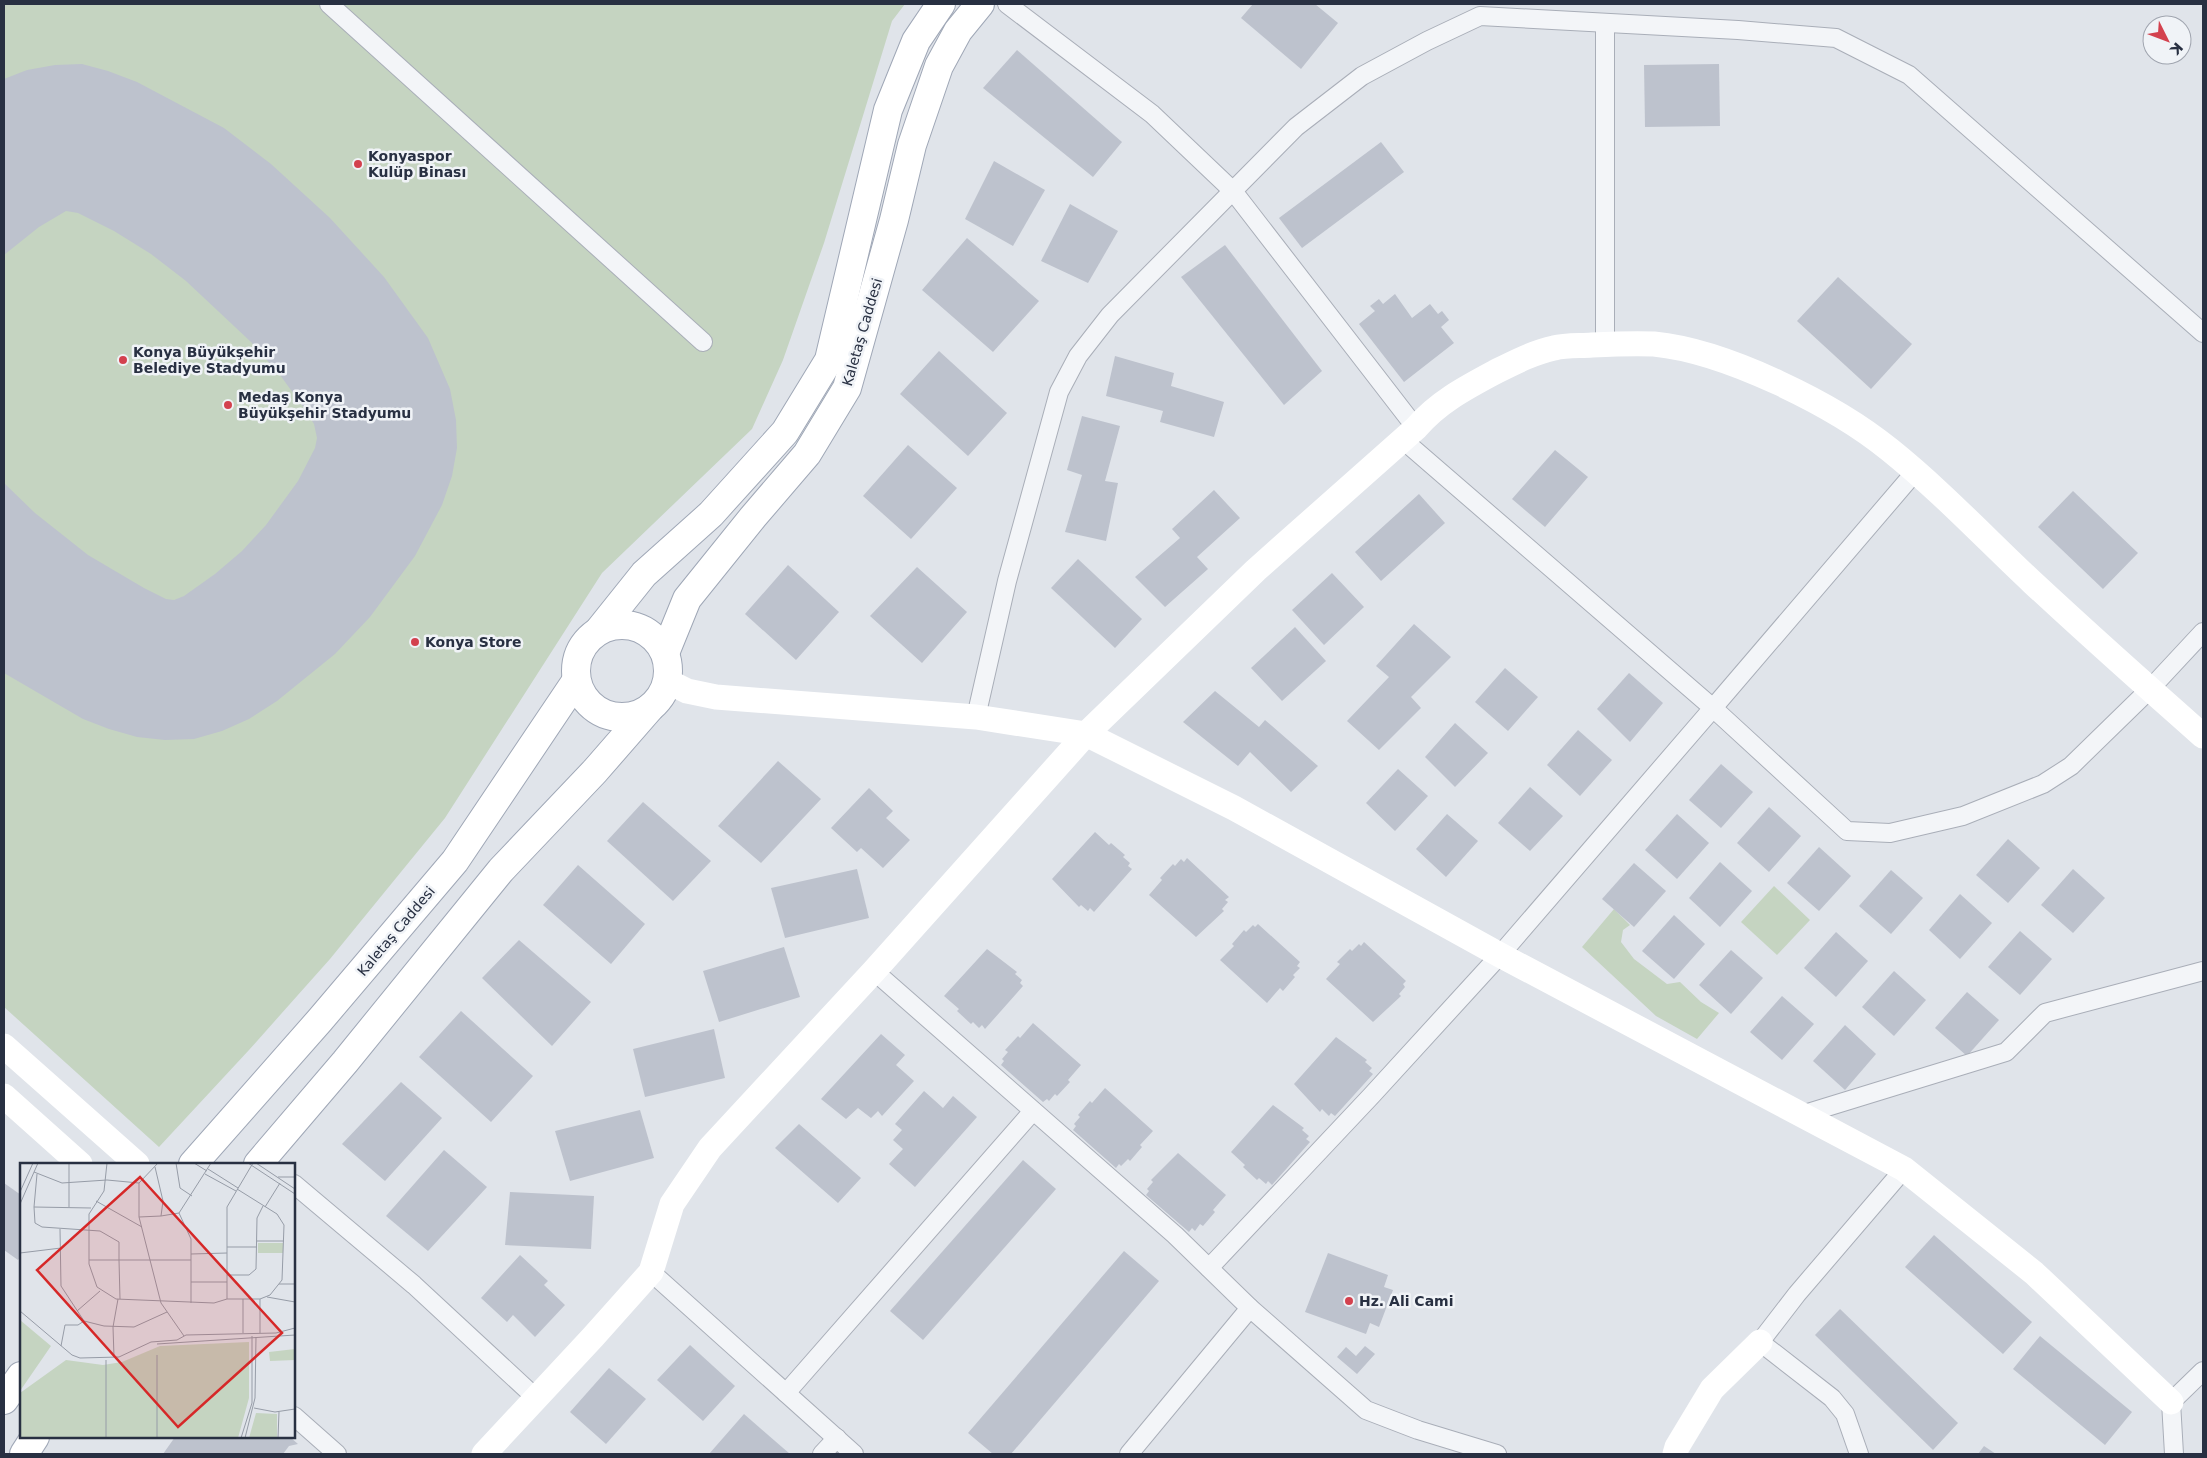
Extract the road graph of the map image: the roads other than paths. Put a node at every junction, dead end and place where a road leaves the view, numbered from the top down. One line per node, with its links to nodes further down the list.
1 (329, 4): 9 (street)
2 (941, 4): 13 (main road, Kaletaş Caddesi)
3 (980, 4): 15 (main road, Kaletaş Caddesi)
4 (1007, 4): 7 (street)
5 (1481, 10): 6 (street); 7 (street)
6 (1604, 22): 8 (street); 10 (street)
7 (1233, 191): 11 (street); 21 (street)
8 (2203, 332)
9 (703, 342)
10 (1605, 344): 11 (street); 12 (street)
11 (1409, 433): 19 (street); 22 (street)
12 (1915, 472): 18 (street); 19 (street)
13 (600, 629): 15 (main road); 16 (main road)
14 (2203, 632): 18 (street)
15 (665, 653): 17 (main road)
16 (576, 681): 20 (main road); 34 (main road, Kaletaş Caddesi)
17 (667, 681): 20 (main road); 21 (street)
18 (2150, 689): 19 (street); 23 (street)
19 (1713, 708): 24 (street)
20 (649, 709): 31 (main road)
21 (976, 717): 22 (street)
22 (1086, 734): 24 (street); 25 (street)
23 (2203, 736)
24 (1500, 954): 30 (street); 37 (street)
25 (874, 971): 29 (street); 38 (street)
26 (2203, 971): 30 (street)
27 (4, 1046): 33 (street)
28 (4, 1096): 32 (street)
29 (1033, 1111): 37 (street); 43 (street)
30 (1801, 1115): 35 (street)
31 (265, 1161)
32 (79, 1163)
33 (136, 1163)
34 (194, 1163)
35 (1904, 1169): 40 (street); 46 (street)
36 (295, 1185): 44 (street)
37 (1208, 1268): 39 (street)
38 (651, 1272): 43 (street); 44 (street)
39 (1250, 1308): 55 (street); 56 (street)
40 (1760, 1342): 57 (street); 58 (street)
41 (2203, 1370): 46 (street)
42 (20, 1377): 45 (main road)
43 (786, 1393): 49 (street)
44 (536, 1398): 52 (street)
45 (4, 1400)
46 (2171, 1402): 59 (street)
47 (295, 1417): 51 (street)
48 (34, 1438): 50 (main road)
49 (837, 1438): 53 (street); 54 (street)
50 (24, 1454)
51 (337, 1454)
52 (484, 1454)
53 (822, 1454)
54 (854, 1454)
55 (1129, 1454)
56 (1498, 1454)
57 (1675, 1454)
58 (1860, 1454)
59 (2174, 1454)

